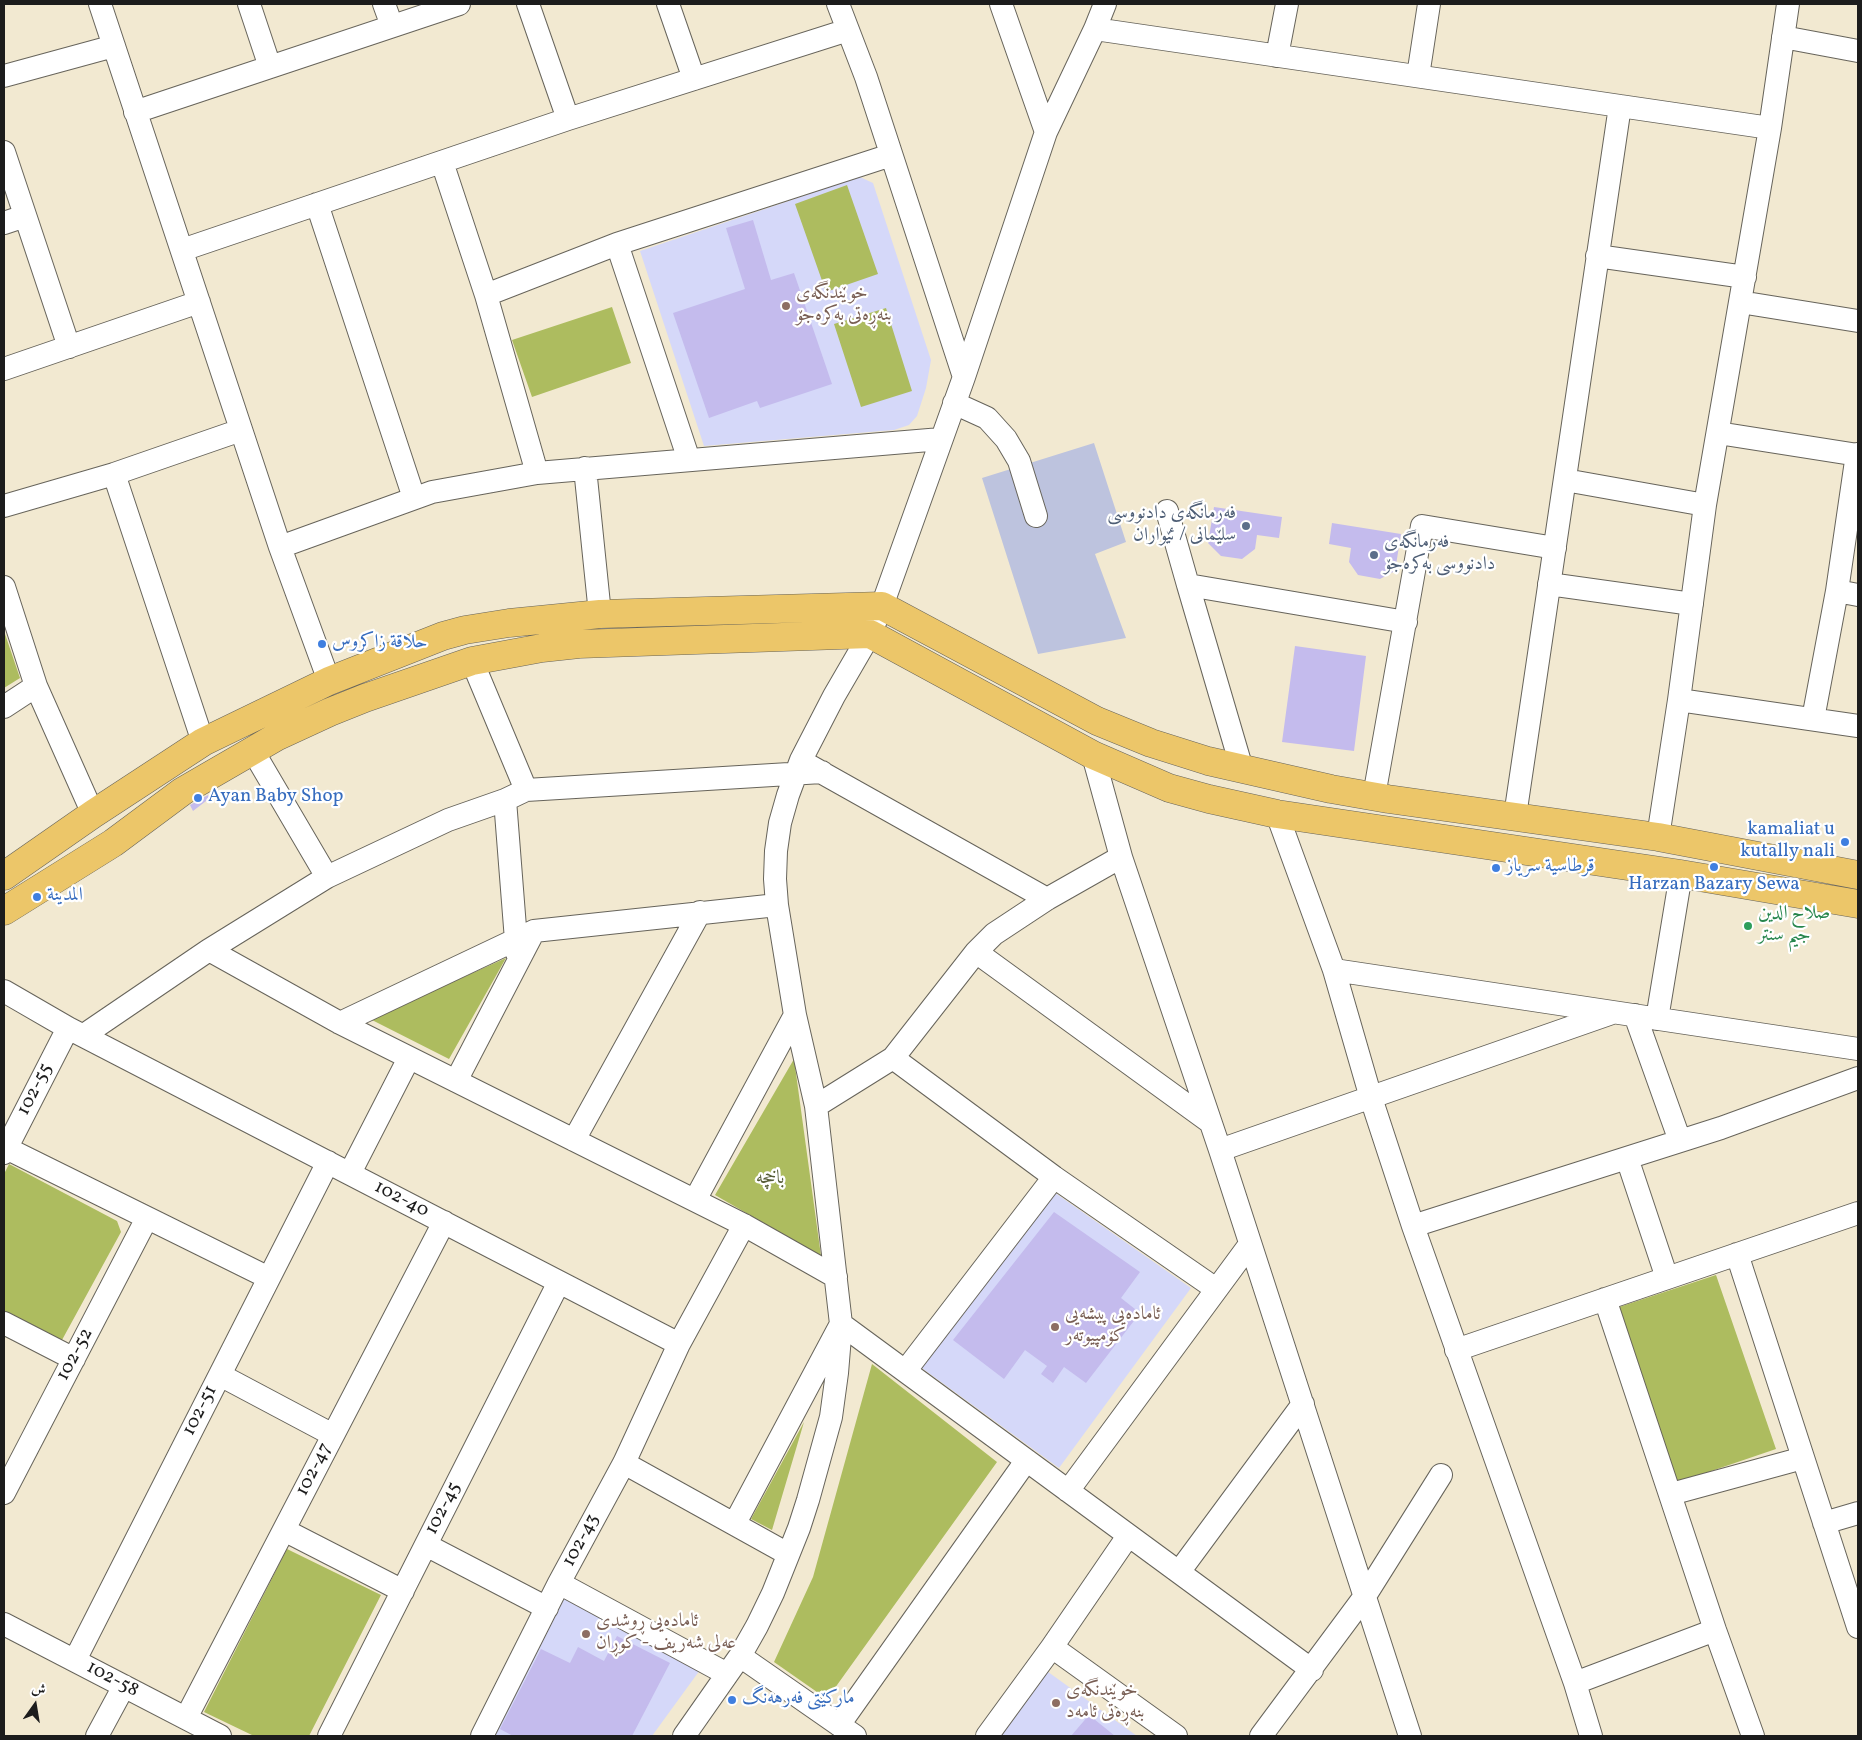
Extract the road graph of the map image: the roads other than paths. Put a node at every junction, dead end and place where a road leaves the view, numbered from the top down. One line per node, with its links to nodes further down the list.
1 (100, 4): 17 (street)
2 (249, 4): 20 (street)
3 (384, 4): 13 (street)
4 (459, 4): 13 (street)
5 (528, 4): 26 (street)
6 (668, 4): 23 (street)
7 (838, 4): 15 (street)
8 (1001, 4): 28 (street)
9 (1105, 4): 14 (street)
10 (1287, 4): 19 (street)
11 (1429, 4): 22 (street)
12 (1788, 4): 16 (street)
13 (392, 26): 20 (street)
14 (1095, 29): 19 (street); 28 (street)
15 (848, 30): 23 (street); 30 (street)
16 (1783, 37): 18 (street); 27 (street)
17 (114, 46): 21 (street); 25 (street)
18 (1858, 51)
19 (1277, 56): 22 (street)
20 (270, 67): 25 (street)
21 (4, 76)
22 (1418, 76): 24 (street)
23 (694, 79): 26 (street)
24 (1620, 106): 27 (street); 37 (street)
25 (135, 112): 36 (street)
26 (568, 119): 31 (street)
27 (1770, 128): 38 (street)
28 (1046, 132): 45 (street)
29 (4, 152): 33 (street)
30 (890, 155): 35 (street); 45 (street)
31 (442, 162): 32 (street); 39 (street)
32 (317, 204): 36 (street); 56 (street)
33 (25, 216): 34 (street); 43 (street)
34 (4, 223)
35 (617, 244): 39 (street); 51 (street)
36 (182, 250): 40 (street)
37 (1598, 256): 38 (street); 55 (street)
38 (1745, 277): 41 (street)
39 (486, 295): 53 (street)
40 (199, 302): 43 (street); 47 (street)
41 (1740, 302): 42 (street); 48 (street)
42 (1858, 322)
43 (69, 347): 44 (street)
44 (4, 369)
45 (964, 377): 46 (street)
46 (954, 403): 49 (street); 60 (street)
47 (241, 430): 54 (street); 61 (street)
48 (1718, 433): 50 (street); 58 (street)
49 (941, 439): 51 (street); 68 (street)
50 (1857, 455): 66 (street)
51 (689, 460): 52 (street)
52 (585, 468): 53 (street); 69 (street)
53 (538, 473): 56 (street)
54 (114, 474): 57 (street); 79 (street)
55 (1565, 480): 58 (street); 62 (street)
56 (414, 498): 61 (street)
57 (4, 506)
58 (1705, 506): 67 (street)
59 (1168, 511): 64 (street)
60 (1036, 516)
61 (280, 547): 73 (street)
62 (1554, 548): 63 (street); 70 (street)
63 (1549, 584): 67 (street); 90 (street)
64 (1188, 585): 70 (street); 83 (street)
65 (4, 587): 74 (street)
66 (1848, 593): 77 (street)
67 (1692, 604): 75 (street)
68 (882, 606): 69 (main road); 71 (street); 83 (main road)
69 (600, 614): 73 (main road)
70 (1406, 622): 86 (street)
71 (870, 634): 72 (main road); 81 (main road); 82 (street)
72 (472, 661): 80 (main road); 85 (street)
73 (329, 681): 79 (main road)
74 (36, 686): 76 (street); 88 (street)
75 (1679, 700): 77 (street); 93 (street)
76 (4, 707)
77 (1813, 719): 78 (street)
78 (1858, 726)
79 (203, 742): 88 (main road)
80 (253, 752): 98 (street); 102 (main road)
81 (1094, 755): 89 (main road); 94 (street)
82 (798, 766): 85 (street); 99 (street); 101 (street)
83 (1242, 769): 84 (main road)
84 (1331, 789): 86 (main road); 91 (main road)
85 (526, 790): 87 (street)
86 (1381, 798): 90 (main road); 92 (main road)
87 (505, 800): 98 (street); 104 (street)
88 (93, 814): 97 (main road)
89 (1277, 814): 91 (main road); 107 (street)
90 (1515, 816): 93 (main road)
91 (1324, 821): 92 (main road)
92 (1384, 829): 95 (main road)
93 (1658, 837): 96 (main road)
94 (1121, 857): 99 (street); 121 (street)
95 (1681, 874): 100 (main road); 111 (street)
96 (1858, 875)
97 (4, 876)
98 (327, 877): 105 (street)
99 (1047, 899): 106 (street)
100 (1858, 904)
101 (777, 905): 103 (street); 110 (street)
102 (4, 911)
103 (700, 912): 104 (street); 122 (street)
104 (525, 935): 112 (street); 118 (street)
105 (209, 950): 112 (street); 113 (street)
106 (976, 952): 116 (street); 121 (street)
107 (1334, 970): 109 (street); 119 (street)
108 (4, 991): 113 (street, 102-40)
109 (1625, 1014): 111 (street); 119 (street); 123 (street)
110 (795, 1015): 120 (street); 130 (street)
111 (1657, 1019): 114 (street)
112 (340, 1023): 115 (street)
113 (76, 1032): 124 (street, 102-55); 127 (street, 102-40)
114 (1858, 1049)
115 (409, 1058): 118 (street); 128 (street)
116 (893, 1058): 120 (street); 129 (street)
117 (1858, 1078): 123 (street)
118 (456, 1081): 122 (street)
119 (1371, 1098): 125 (street); 135 (street)
120 (816, 1106): 138 (street)
121 (1210, 1122): 125 (street)
122 (574, 1140): 130 (street)
123 (1680, 1141): 126 (street)
124 (5, 1150): 132 (street)
125 (1220, 1150): 136 (street)
126 (1627, 1158): 135 (street); 140 (street)
127 (328, 1162): 128 (street, 102-40); 139 (street, 102-51)
128 (350, 1174): 133 (street, 102-40)
129 (1054, 1177): 142 (street); 149 (street)
130 (695, 1200): 134 (street)
131 (1858, 1213): 137 (street)
132 (147, 1218): 139 (street); 148 (street, 102-52)
133 (444, 1222): 141 (street, 102-40); 152 (street, 102-47)
134 (744, 1225): 138 (street); 146 (street)
135 (1413, 1226): 147 (street)
136 (1250, 1244): 142 (street); 151 (street)
137 (1737, 1254): 140 (street); 153 (street)
138 (836, 1277): 145 (street)
139 (269, 1278): 150 (street, 102-51)
140 (1667, 1278): 143 (street)
141 (559, 1282): 146 (street, 102-40); 165 (street, 102-45)
142 (1216, 1289): 157 (street)
143 (1605, 1299): 147 (street); 159 (street)
144 (4, 1323): 148 (street)
145 (841, 1324): 149 (street); 162 (street); 166 (street)
146 (679, 1344): 155 (street, 102-43)
147 (1456, 1350): 179 (street)
148 (74, 1359): 158 (street, 102-52)
149 (906, 1370): 154 (street)
150 (220, 1375): 152 (street); 176 (street, 102-51)
151 (1303, 1404): 167 (street); 170 (street)
152 (333, 1435): 163 (street, 102-47)
153 (1803, 1458): 159 (street); 161 (street)
154 (1026, 1461): 157 (street); 182 (street)
155 (624, 1463): 162 (street); 168 (street, 102-43)
156 (1441, 1475): 170 (street)
157 (1068, 1492): 164 (street)
158 (4, 1493)
159 (1671, 1494): 174 (street)
160 (1858, 1513): 161 (street)
161 (1824, 1523): 173 (street)
162 (735, 1524): 166 (street)
163 (284, 1530): 169 (street); 181 (street, 102-47)
164 (1128, 1536): 167 (street); 175 (street)
165 (426, 1545): 169 (street, 102-45); 171 (street)
166 (788, 1554): 177 (street)
167 (1179, 1572): 178 (street)
168 (559, 1583): 171 (street, 102-43); 177 (street)
169 (402, 1591): 185 (street, 102-45)
170 (1365, 1596): 178 (street); 191 (street)
171 (547, 1608): 186 (street, 102-43)
172 (4, 1624): 176 (street, 102-58)
173 (1858, 1627)
174 (1715, 1630): 179 (street); 193 (street)
175 (1052, 1646): 188 (street); 189 (street)
176 (75, 1660): 180 (street, 102-58)
177 (734, 1665): 182 (street); 187 (street)
178 (1312, 1670): 190 (street)
179 (1576, 1683): 192 (street)
180 (124, 1686): 181 (street, 102-58); 183 (street)
181 (186, 1718): 184 (street, 102-58)
182 (847, 1731)
183 (97, 1736)
184 (220, 1736)
185 (329, 1736)
186 (482, 1736)
187 (684, 1736)
188 (987, 1736)
189 (1176, 1736)
190 (1261, 1736)
191 (1410, 1736)
192 (1591, 1736)
193 (1753, 1736)

